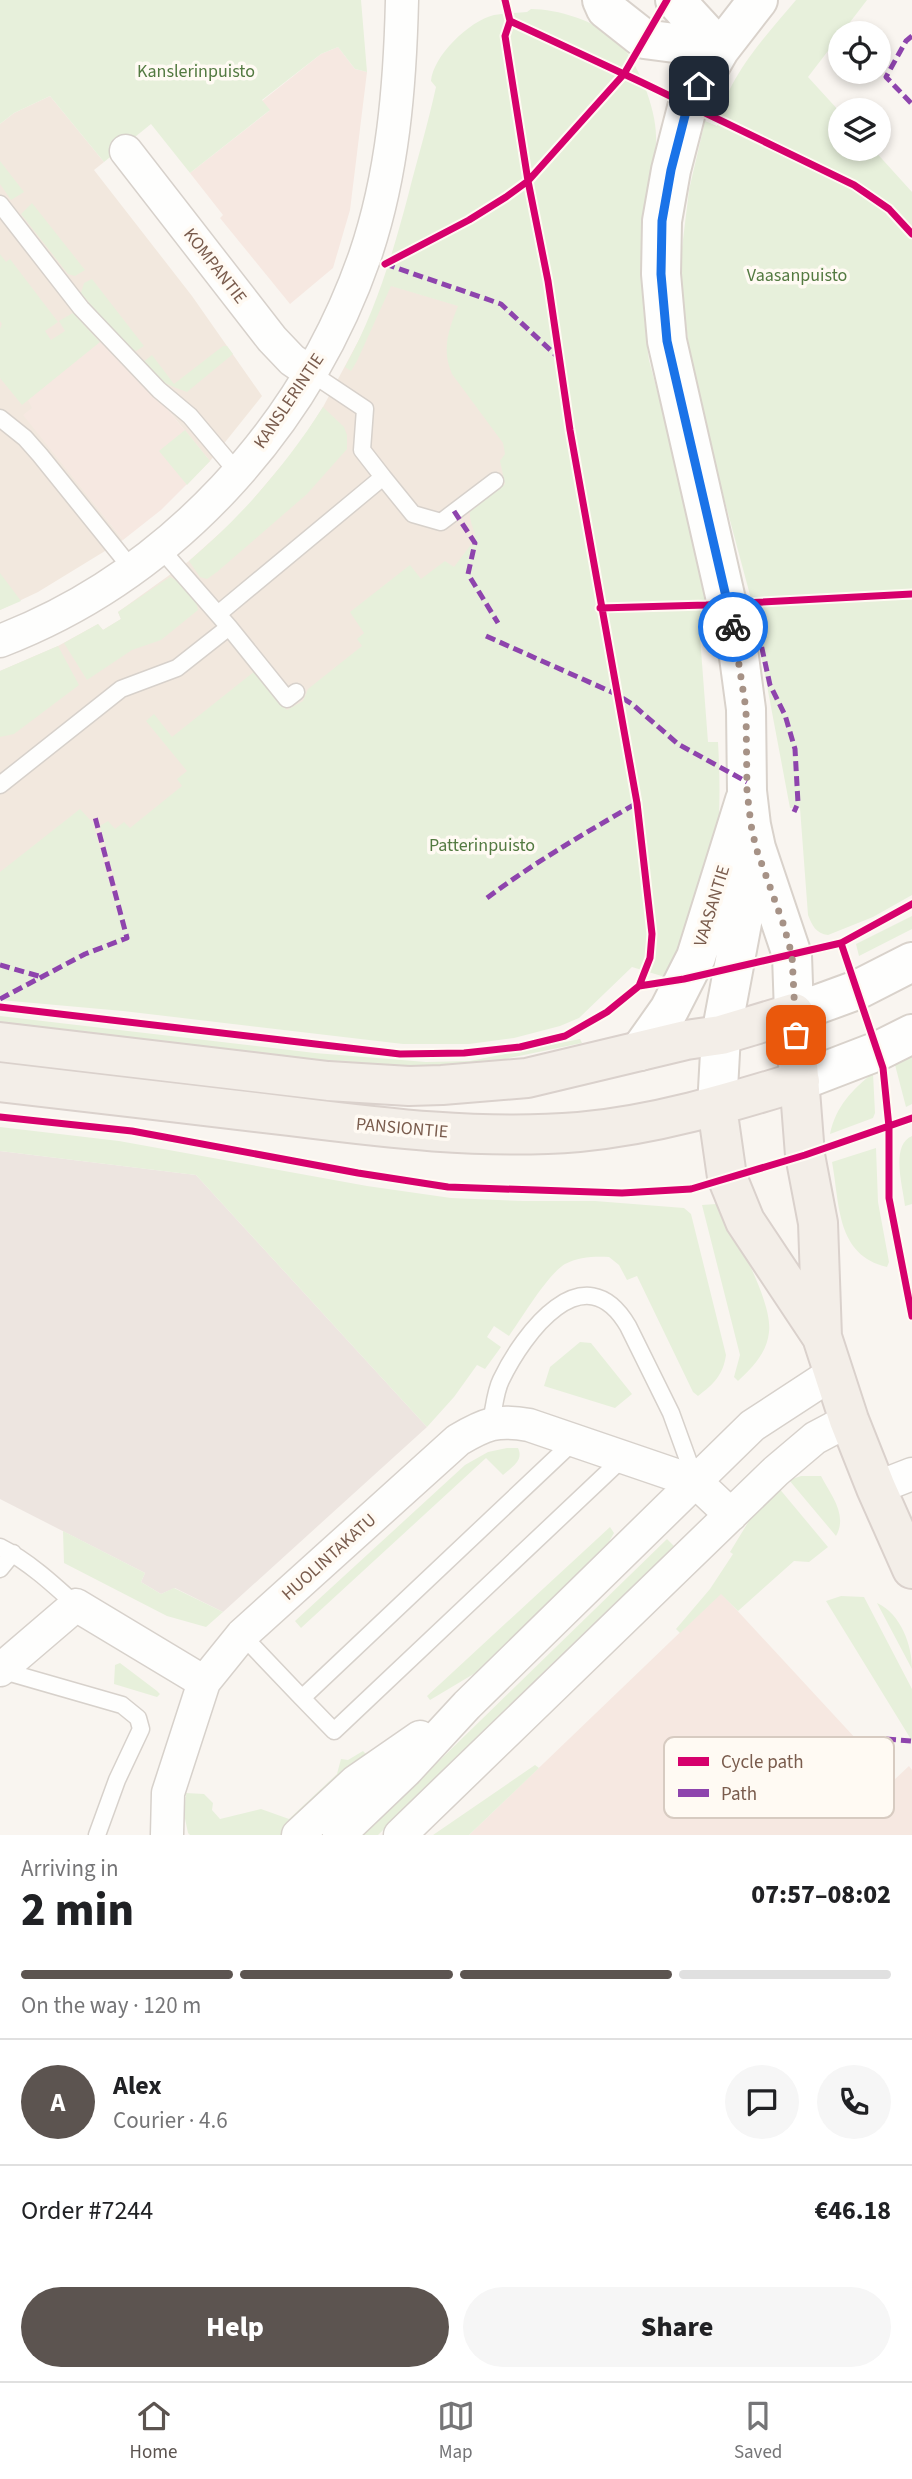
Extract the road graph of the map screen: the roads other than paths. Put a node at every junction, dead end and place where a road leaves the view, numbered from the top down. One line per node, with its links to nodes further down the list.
1 (402, 0): 8 (street, KANSLERINTIE)
2 (602, 0): 5 (street)
3 (675, 0): 5 (street)
4 (758, 0): 5 (street, VAASANTIE)
5 (720, 49): 20 (street, VAASANTIE)
6 (126, 151): 8 (street, KOMPANTIE)
7 (0, 204): 10 (lane)
8 (311, 373): 10 (street, KANSLERINTIE); 11 (lane)
9 (0, 418): 14 (lane)
10 (239, 473): 13 (street, KANSLERINTIE)
11 (383, 477): 12 (lane); 15 (lane)
12 (495, 481)
13 (160, 548): 14 (street, KANSLERINTIE); 15 (lane)
14 (132, 569): 17 (street, KANSLERINTIE)
15 (218, 614): 16 (lane)
16 (229, 627): 18 (lane); 19 (lane)
17 (0, 641)
18 (296, 692)
19 (0, 785)
20 (747, 791): 21 (street, VAASANTIE); 27 (street, VAASANTIE)
21 (756, 848): 23 (street, VAASANTIE); 25 (street, VAASANTIE)
22 (912, 962): 23 (street)
23 (794, 1013): 25 (main road); 28 (main road)
24 (912, 1034): 28 (street)
25 (722, 1035): 27 (main road); 30 (street, VAASANTIE)
26 (0, 1042): 27 (main road)
27 (640, 1051)
28 (800, 1081): 30 (main road, PANSIONTIE); 31 (main road)
29 (0, 1082): 30 (main road, PANSIONTIE)
30 (717, 1107): 31 (main road)
31 (822, 1337): 32 (main road)
32 (833, 1373): 33 (main road); 38 (street)
33 (849, 1420): 39 (main road); 40 (street)
34 (491, 1422): 35 (street); 38 (lane); 45 (street, HUOLINTAKATU)
35 (574, 1441): 36 (street); 48 (lane)
36 (624, 1457): 38 (street); 48 (lane)
37 (912, 1474): 39 (street)
38 (696, 1482): 40 (street); 49 (street)
39 (876, 1488): 43 (main road)
40 (731, 1515): 54 (street)
41 (7, 1550): 42 (lane); 44 (lane)
42 (0, 1569)
43 (912, 1569)
44 (76, 1605): 46 (street); 47 (street)
45 (242, 1634): 47 (street, HUOLINTAKATU); 48 (lane)
46 (0, 1670): 50 (lane)
47 (204, 1682): 51 (street, HUOLINTAKATU)
48 (302, 1698)
49 (467, 1705): 52 (street); 53 (street)
50 (97, 1835)
51 (167, 1835)
52 (298, 1835)
53 (340, 1835)
54 (400, 1835)

